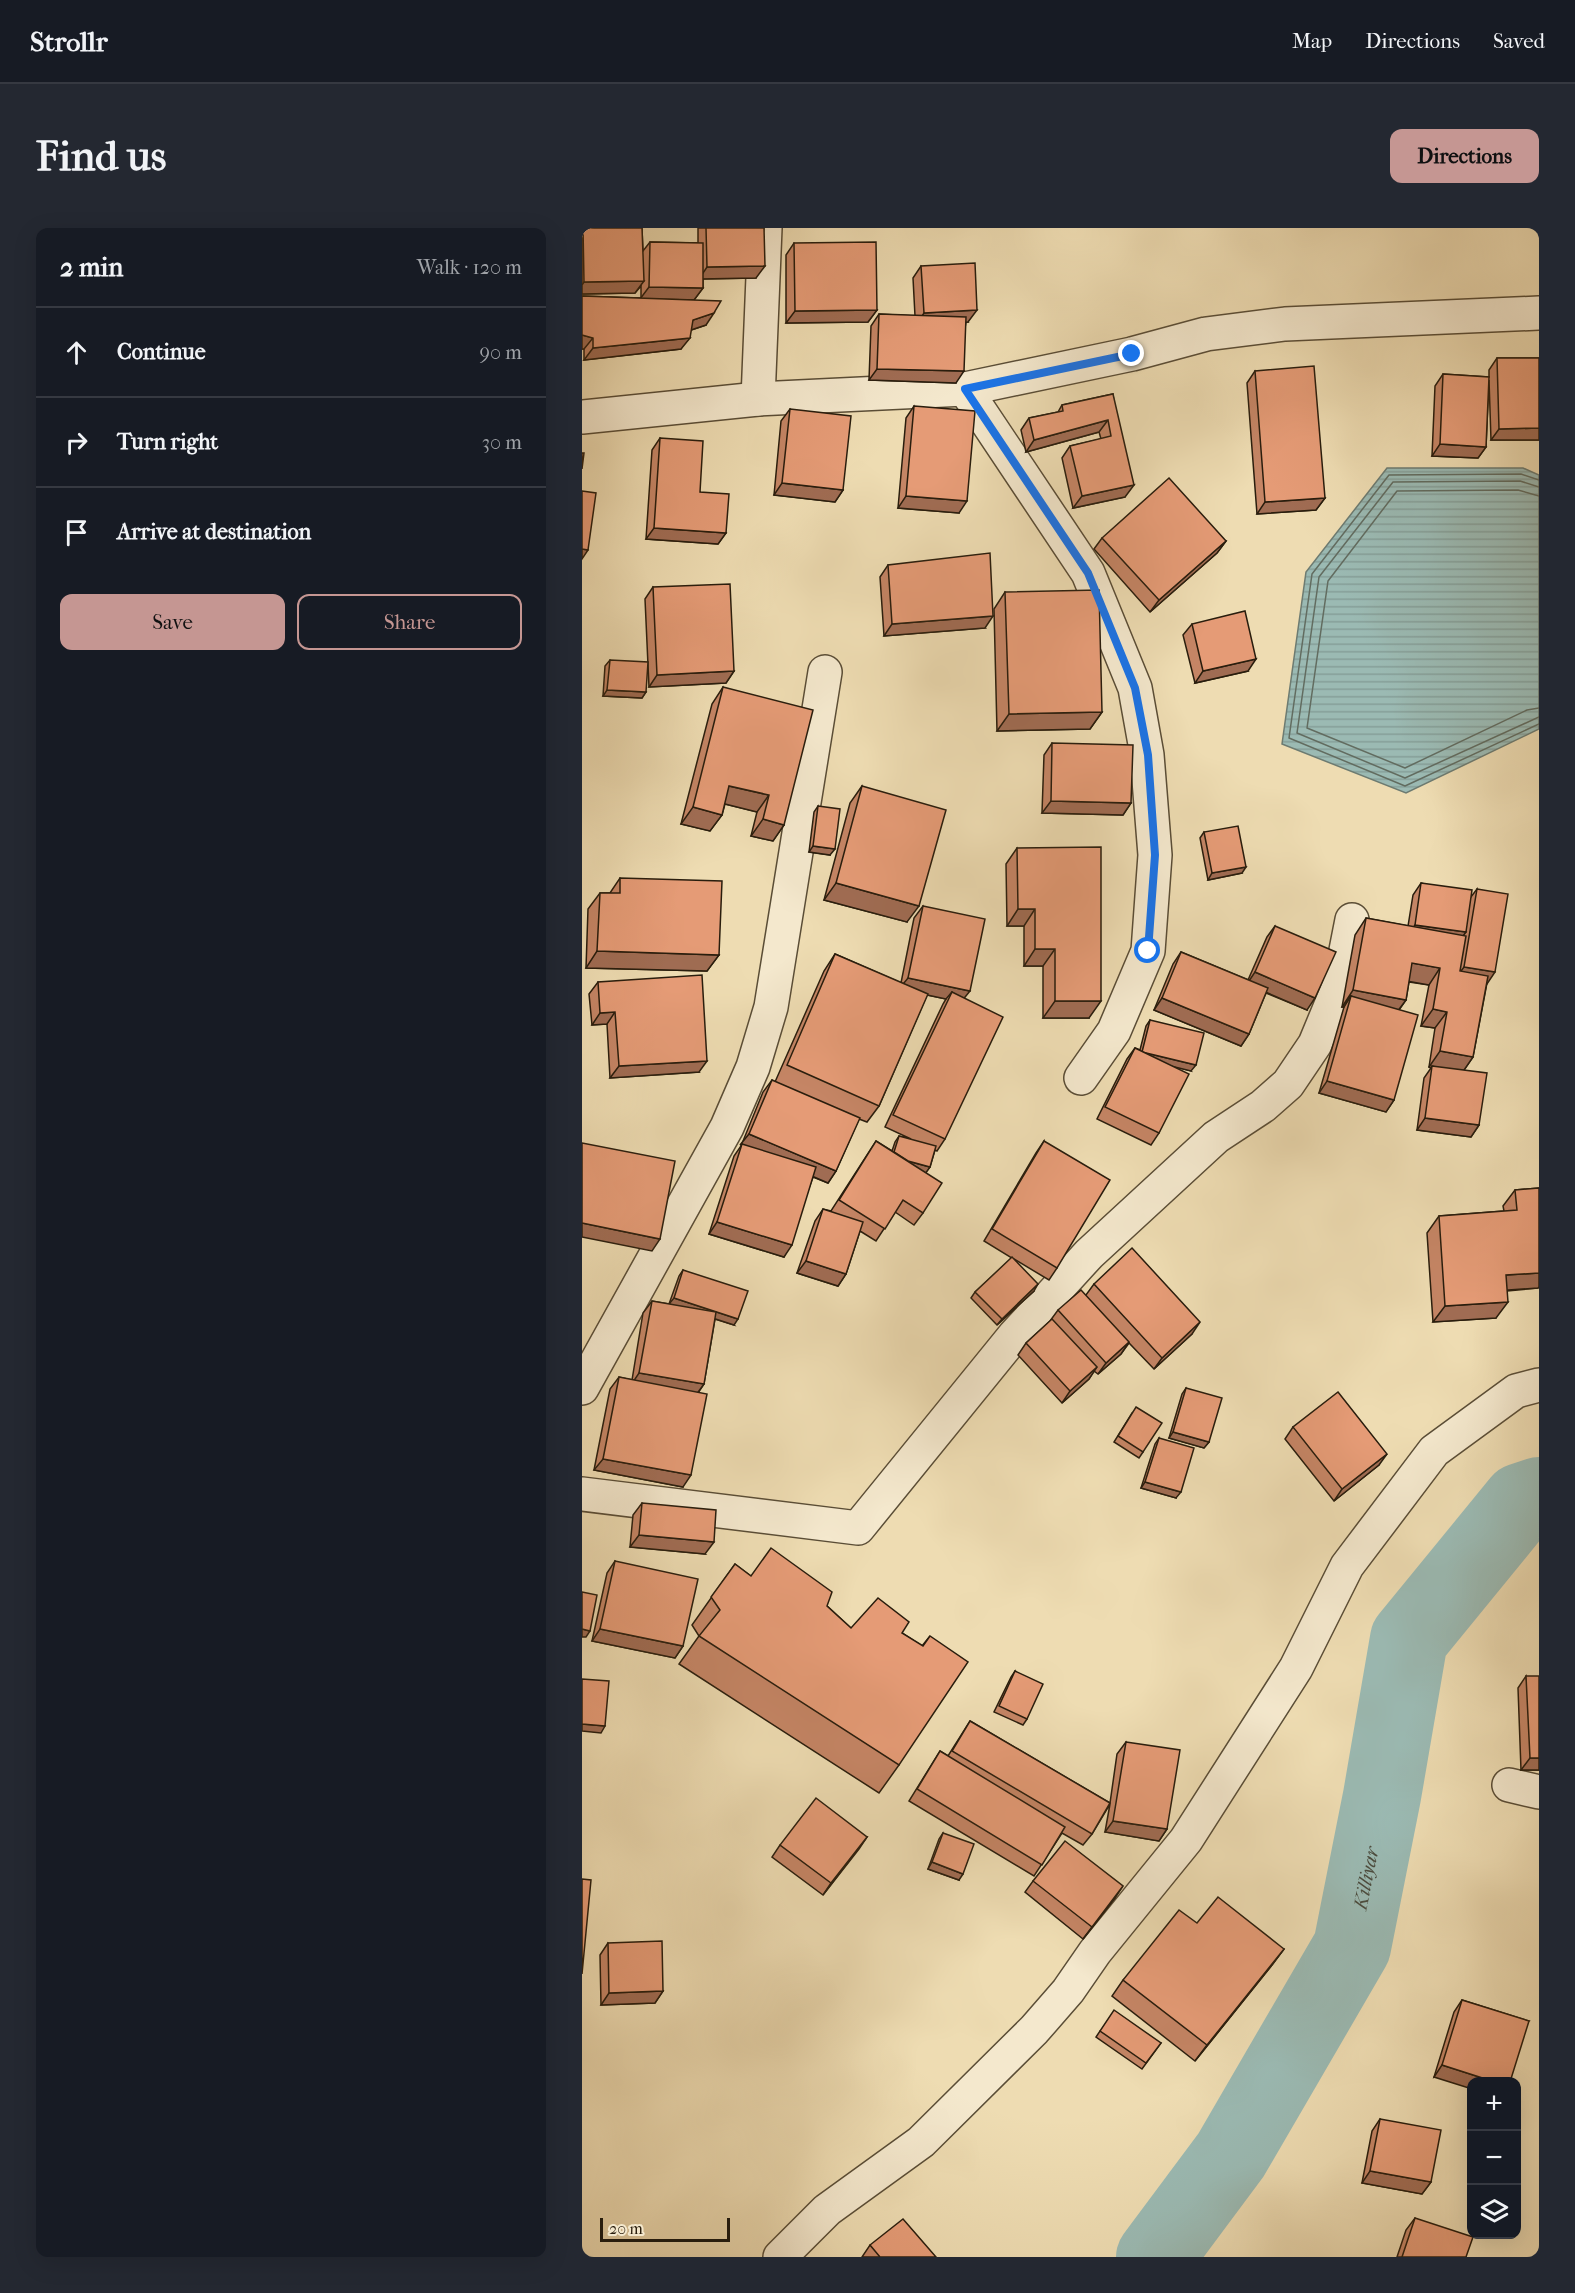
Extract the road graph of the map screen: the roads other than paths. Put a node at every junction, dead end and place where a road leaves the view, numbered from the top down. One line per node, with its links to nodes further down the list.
1 (765, 228): 4 (street)
2 (1539, 313): 3 (street)
3 (965, 389): 4 (street); 8 (street)
4 (758, 399): 5 (street)
5 (582, 417)
6 (825, 672): 10 (street)
7 (1352, 920): 11 (street)
8 (1081, 1078)
9 (1539, 1385): 12 (street)
10 (582, 1388)
11 (582, 1494)
12 (780, 2257)

